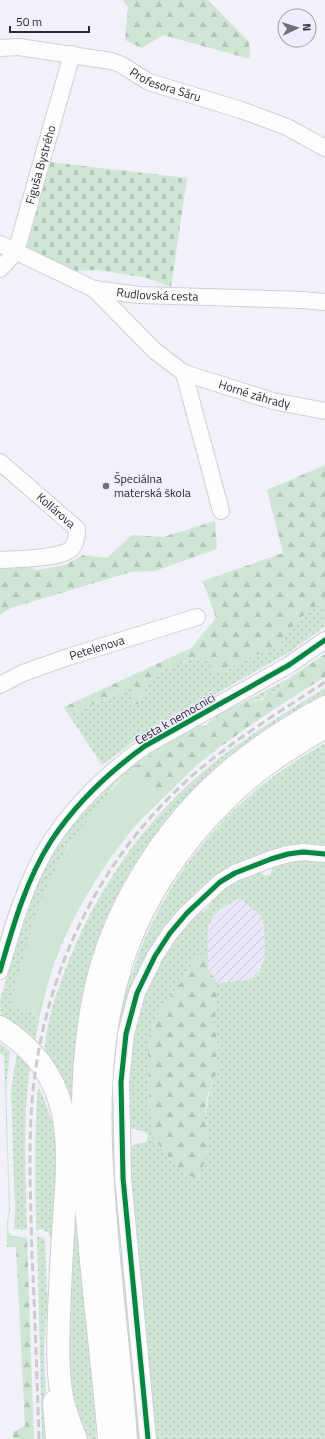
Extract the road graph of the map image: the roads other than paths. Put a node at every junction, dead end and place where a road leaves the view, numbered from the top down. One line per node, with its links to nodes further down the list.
1 (0, 48): 2 (street, Profesora Sáru)
2 (72, 54): 3 (street, Profesora Sáru); 5 (street, Figuša Bystrého)
3 (325, 148)
4 (0, 244): 5 (street, Rudlovská cesta)
5 (16, 252): 6 (street, Figuša Bystrého); 7 (street, Rudlovská cesta)
6 (0, 269)
7 (94, 289): 8 (street, Rudlovská cesta); 9 (street, Horné záhrady)
8 (325, 302)
9 (184, 372): 10 (street, Horné záhrady); 12 (street)
10 (325, 411)
11 (0, 462): 13 (street, Kollárova)
12 (221, 511)
13 (0, 560)
14 (197, 617): 16 (street, Petelenova)
15 (325, 640): 20 (street, Cesta k nemocnici)
16 (0, 685)
17 (325, 707): 25 (highway)
18 (325, 727): 26 (highway)
19 (325, 854): 27 (street)
20 (0, 970)
21 (0, 1027): 24 (highway)
22 (0, 1034): 23 (highway)
23 (57, 1439)
24 (76, 1439)
25 (109, 1439)
26 (126, 1439)
27 (148, 1439)

